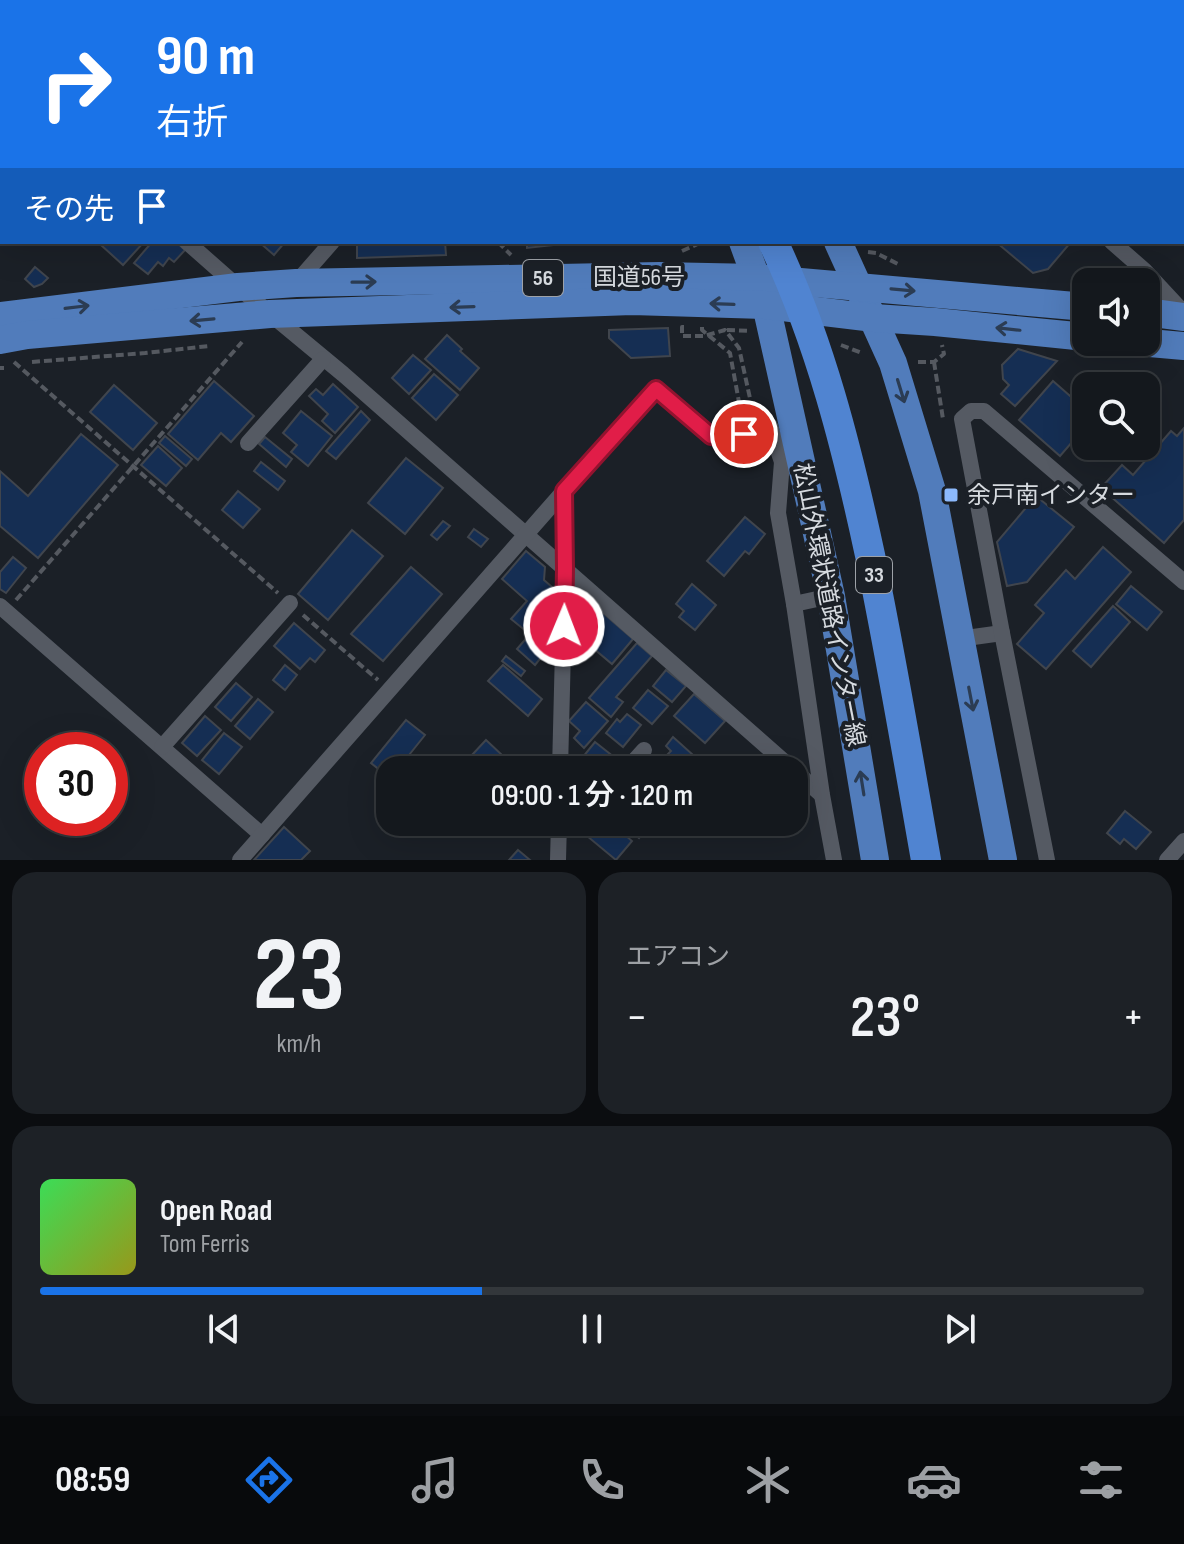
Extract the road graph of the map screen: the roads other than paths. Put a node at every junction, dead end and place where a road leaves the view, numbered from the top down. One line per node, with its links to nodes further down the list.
1 (189, 244): 10 (street)
2 (330, 244): 8 (street)
3 (744, 244): 7 (highway, 松山外環状道路インター線)
4 (774, 244): 46 (highway, 33)
5 (1114, 244): 15 (street)
6 (849, 245): 9 (highway)
7 (757, 278): 8 (highway, 国道56号 / 56, one-way to 7); 9 (highway, 国道56号 / 56); 11 (highway, 松山外環状道路インター線)
8 (296, 283): 10 (highway, 国道56号 / 56)
9 (858, 286): 12 (highway, 国道56号 / 56, one-way to 12); 17 (highway)
10 (238, 287): 14 (street); 16 (highway, 国道56号 / 56, one-way to 10)
11 (766, 305): 14 (highway, 国道56号 / 56, one-way to 14); 17 (highway, 国道56号 / 56); 28 (highway, 松山外環状道路インター線 / 33)
12 (1072, 306)
13 (1160, 313): 15 (highway)
14 (270, 314): 21 (highway, 国道56号 / 56, one-way to 21); 22 (street)
15 (1184, 315)
16 (0, 316)
17 (874, 318): 18 (highway, 国道56号 / 56, one-way to 17); 33 (highway, one-way to 33)
18 (1072, 336)
19 (1160, 344): 20 (highway)
20 (1184, 346)
21 (6, 349)
22 (323, 359): 23 (street); 25 (street)
23 (248, 443)
24 (564, 491): 25 (street); 26 (street); 30 (street)
25 (526, 534): 26 (street); 39 (street)
26 (565, 568): 36 (street); 38 (street)
27 (1184, 582): 32 (street)
28 (831, 596): 30 (street); 45 (highway, 松山外環状道路インター線 / 33, one-way to 28)
29 (290, 603): 34 (street)
30 (794, 604): 38 (street)
31 (3, 609): 34 (street)
32 (1002, 633): 33 (street); 48 (street)
33 (959, 639): 47 (highway, one-way to 47)
34 (162, 747): 39 (street)
35 (644, 750): 37 (street)
36 (560, 756)
37 (639, 756)
38 (822, 795): 44 (street)
39 (262, 835): 42 (street)
40 (559, 836): 43 (street)
41 (1184, 841): 49 (street)
42 (240, 860)
43 (558, 860)
44 (834, 860)
45 (875, 860)
46 (926, 860)
47 (1003, 860)
48 (1047, 860)
49 (1167, 860)

